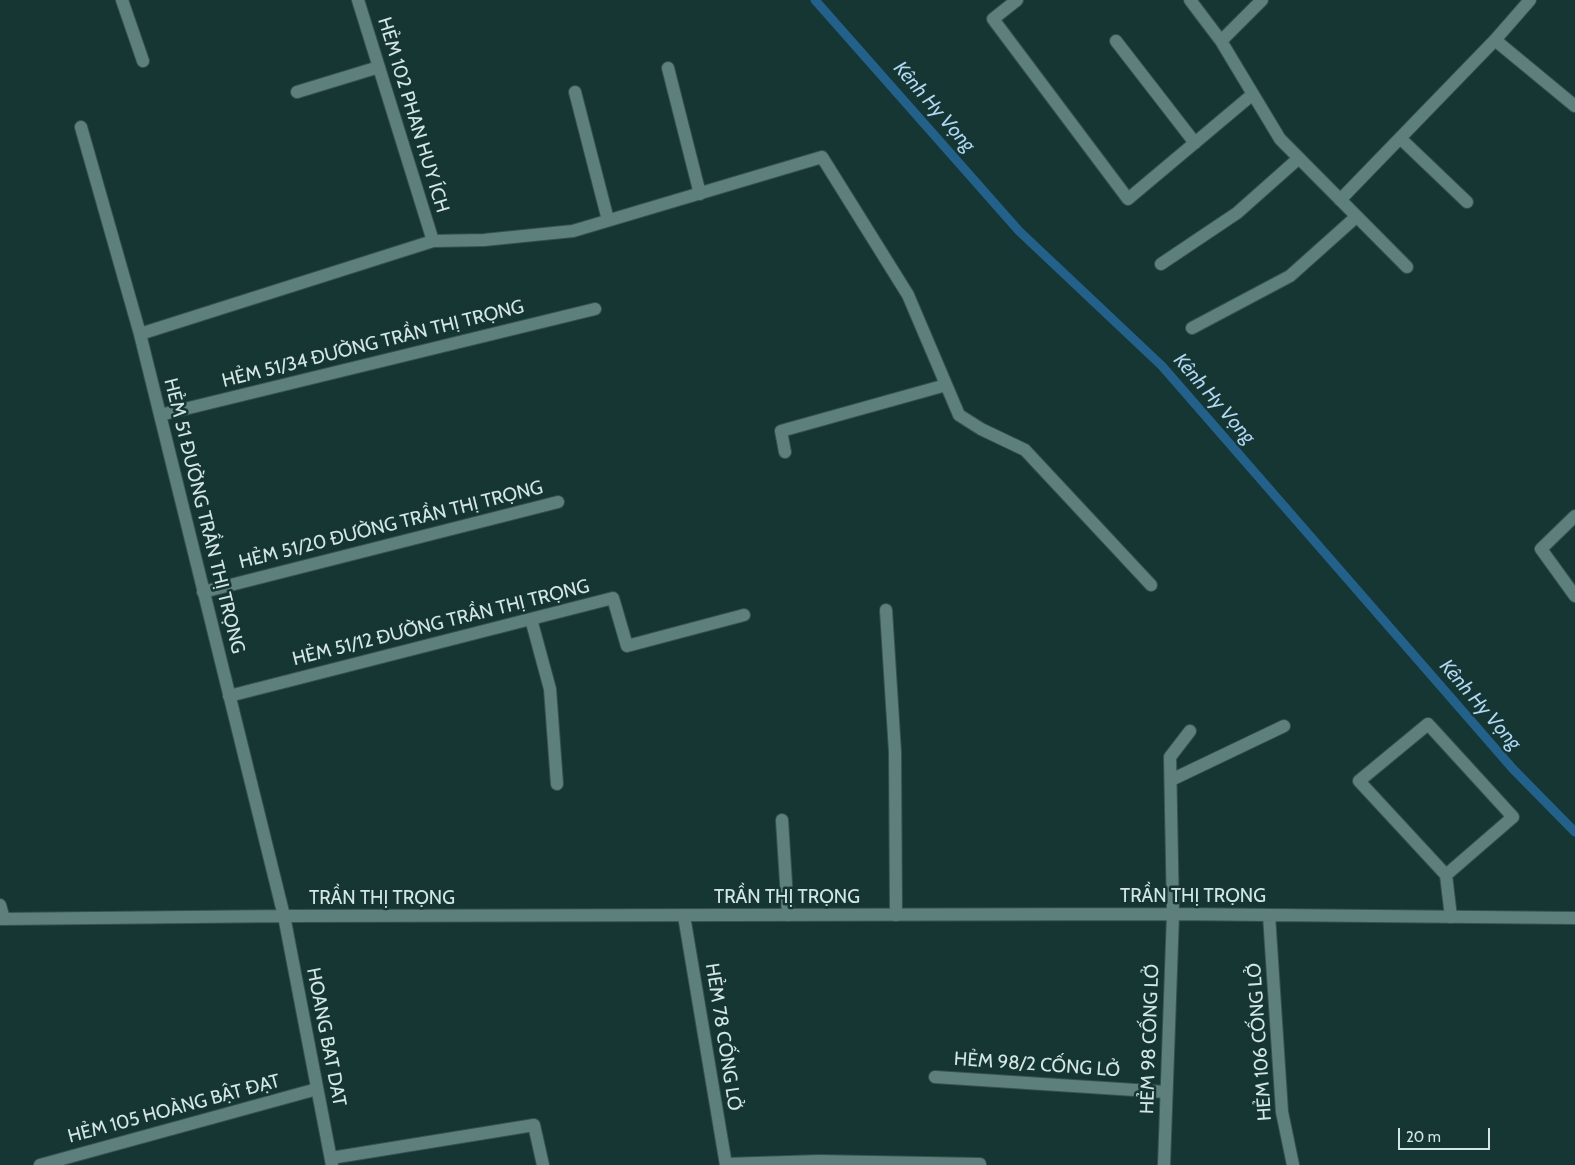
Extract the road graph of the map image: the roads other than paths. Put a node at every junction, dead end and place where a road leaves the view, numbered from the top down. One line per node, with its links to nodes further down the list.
1 (122, 0): 10 (street)
2 (358, 0): 11 (street, HẺM 102 PHAN HUY ÍCH)
3 (1017, 0): 19 (street)
4 (1190, 0): 9 (street)
5 (1262, 0): 9 (street)
6 (1530, 0): 7 (street)
7 (1495, 40): 16 (street); 18 (street)
8 (1116, 41): 19 (street)
9 (1221, 41): 15 (street)
10 (143, 61)
11 (379, 67): 13 (street); 26 (street, HẺM 102 PHAN HUY ÍCH)
12 (668, 68): 21 (street)
13 (297, 92)
14 (575, 92): 25 (street)
15 (1253, 94): 19 (street); 20 (street)
16 (1575, 106)
17 (81, 126): 31 (street, HẺM 51 ĐƯỜNG TRẦN THỊ TRỌNG)
18 (1400, 138): 22 (street); 23 (street)
19 (1195, 143)
20 (1299, 158): 22 (street); 27 (street)
21 (700, 194): 25 (street); 32 (street)
22 (1340, 200): 24 (street)
23 (1467, 202)
24 (1356, 218): 28 (street); 30 (street)
25 (608, 220): 26 (street)
26 (433, 241): 31 (street)
27 (1161, 264)
28 (1406, 267)
29 (595, 309): 33 (street, HẺM 51/34 ĐƯỜNG TRẦN THỊ TRỌNG)
30 (1192, 328)
31 (140, 334): 33 (street, HẺM 51 ĐƯỜNG TRẦN THỊ TRỌNG)
32 (946, 385): 34 (street); 37 (street)
33 (160, 415): 38 (street, HẺM 51 ĐƯỜNG TRẦN THỊ TRỌNG)
34 (785, 452)
35 (558, 502): 38 (street, HẺM 51/20 ĐƯỜNG TRẦN THỊ TRỌNG)
36 (1575, 516): 39 (street)
37 (1150, 585)
38 (204, 592): 43 (street, HẺM 51 ĐƯỜNG TRẦN THỊ TRỌNG)
39 (1575, 596)
40 (886, 610): 52 (street)
41 (744, 615): 42 (street, HẺM 51/12 ĐƯỜNG TRẦN THỊ TRỌNG)
42 (531, 619): 43 (street, HẺM 51/12 ĐƯỜNG TRẦN THỊ TRỌNG); 47 (street)
43 (229, 696): 54 (street, HẺM 51 ĐƯỜNG TRẦN THỊ TRỌNG)
44 (1284, 726): 46 (street)
45 (1190, 732): 46 (street, HẺM 98 CỐNG LỞ)
46 (1171, 780): 51 (street, HẺM 98 CỐNG LỞ)
47 (557, 784)
48 (782, 820): 56 (street)
49 (1446, 875): 49 (street); 57 (street)
50 (0, 905): 59 (street)
51 (1173, 914): 52 (street, TRẦN THỊ TRỌNG); 53 (street, TRẦN THỊ TRỌNG); 62 (street, HẺM 98 CỐNG LỞ)
52 (896, 915): 56 (street, TRẦN THỊ TRỌNG)
53 (1270, 915): 57 (street, TRẦN THỊ TRỌNG); 69 (street, HẺM 106 CỐNG LỞ)
54 (284, 916): 55 (street, TRẦN THỊ TRỌNG); 59 (street, TRẦN THỊ TRỌNG); 61 (street, HOANG BAT DAT)
55 (684, 916): 56 (street, TRẦN THỊ TRỌNG); 67 (street, HẺM 78 CỐNG LỞ)
56 (788, 916)
57 (1451, 917): 58 (street, TRẦN THỊ TRỌNG)
58 (1575, 918)
59 (2, 919)
60 (935, 1077): 62 (street, HẺM 98/2 CỐNG LỞ)
61 (317, 1089): 63 (street, HOANG BAT DAT); 65 (street, HẺM 105 HOÀNG BẬT ĐẠT)
62 (1166, 1092): 68 (street, HẺM 98 CỐNG LỞ)
63 (331, 1162): 66 (street)
64 (980, 1164): 67 (street)
65 (40, 1165)
66 (543, 1165)
67 (726, 1165)
68 (1164, 1165)
69 (1293, 1165)

